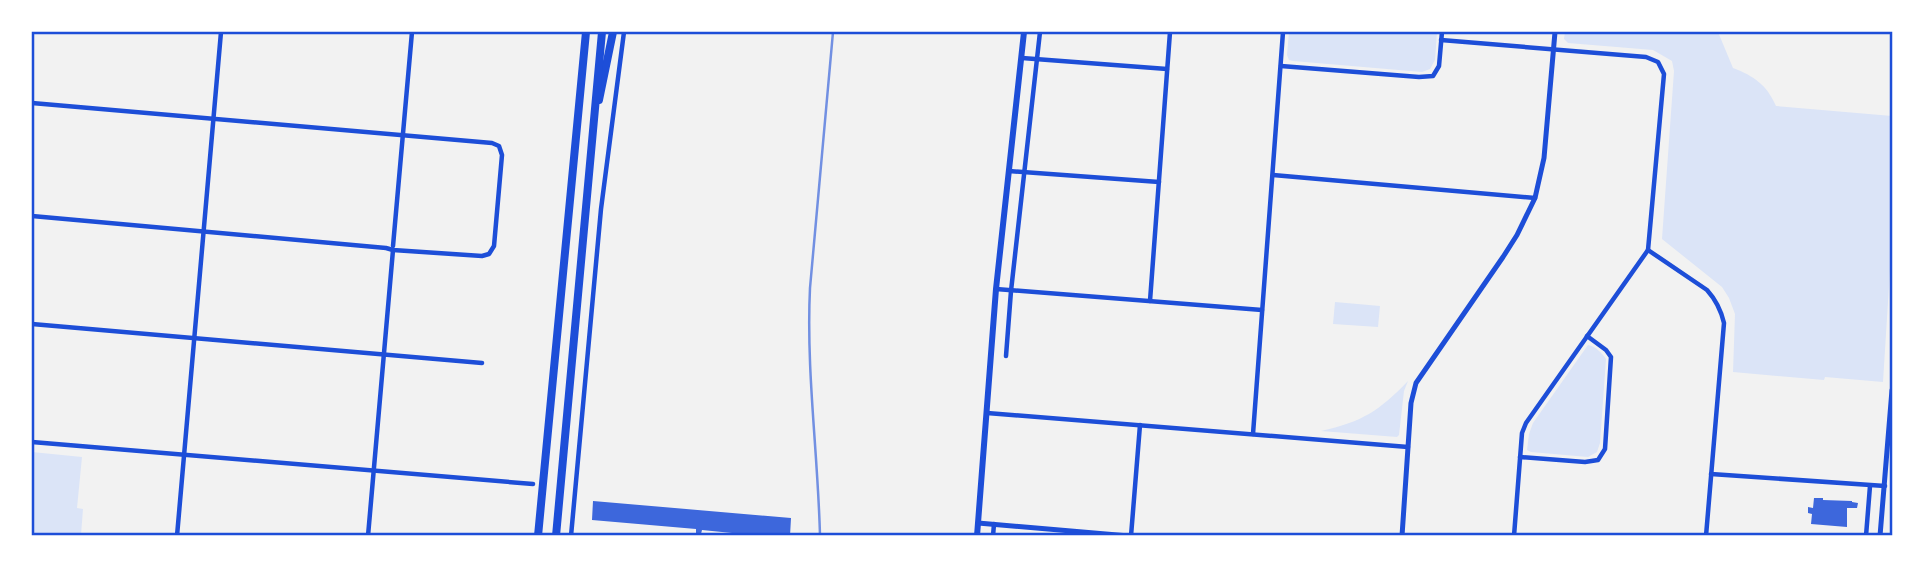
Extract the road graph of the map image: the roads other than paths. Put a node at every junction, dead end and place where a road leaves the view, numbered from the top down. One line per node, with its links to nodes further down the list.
1 (221, 32): 20 (street)
2 (412, 32): 21 (street)
3 (586, 32): 60 (highway)
4 (601, 32): 22 (highway)
5 (613, 32): 22 (highway)
6 (624, 32): 62 (street)
7 (1024, 32): 15 (main road)
8 (1040, 32): 16 (street)
9 (1170, 32): 18 (street)
10 (1283, 32): 17 (street)
11 (1442, 32): 13 (street)
12 (1555, 32): 14 (street)
13 (1441, 40): 14 (street); 17 (street)
14 (1553, 48): 27 (street); 31 (street)
15 (1022, 58): 16 (street); 23 (main road)
16 (1037, 59): 18 (street); 24 (street)
17 (1281, 65): 25 (street)
18 (1167, 69): 26 (street)
19 (32, 103): 20 (street)
20 (213, 119): 21 (street); 29 (street)
21 (403, 135): 30 (street); 30 (street)
22 (591, 137): 61 (highway)
23 (1009, 171): 24 (street); 32 (main road)
24 (1024, 172): 26 (street); 33 (street)
25 (1273, 175): 27 (street); 35 (street)
26 (1159, 182): 34 (street)
27 (1535, 198): 48 (street)
28 (32, 216): 29 (street)
29 (204, 231): 30 (street); 38 (street)
30 (393, 248): 39 (street)
31 (1648, 250): 37 (street); 52 (street)
32 (996, 289): 33 (street); 43 (main road)
33 (1011, 291): 34 (street); 40 (street)
34 (1150, 302): 35 (street)
35 (1262, 310): 45 (street)
36 (32, 324): 38 (street)
37 (1587, 337): 50 (street); 50 (street)
38 (194, 339): 39 (street); 49 (street)
39 (384, 355): 41 (street); 51 (street)
40 (1006, 356)
41 (482, 363)
42 (1892, 390): 46 (street)
43 (987, 412): 44 (street); 56 (main road)
44 (1140, 425): 45 (street); 65 (street)
45 (1253, 434): 48 (street)
46 (1891, 435): 55 (street)
47 (32, 442): 49 (street)
48 (1408, 447): 66 (street)
49 (184, 455): 51 (street); 58 (street)
50 (1520, 457): 67 (street)
51 (373, 470): 53 (street); 59 (street)
52 (1711, 474): 54 (street); 68 (street)
53 (533, 484)
54 (1870, 485): 55 (street); 69 (street)
55 (1885, 486): 70 (street)
56 (978, 523): 57 (street); 63 (main road)
57 (994, 524): 64 (street); 65 (street)
58 (177, 536)
59 (368, 536)
60 (538, 536)
61 (556, 536)
62 (571, 536)
63 (977, 536)
64 (993, 536)
65 (1130, 536)
66 (1402, 536)
67 (1514, 536)
68 (1706, 536)
69 (1866, 536)
70 (1880, 536)

